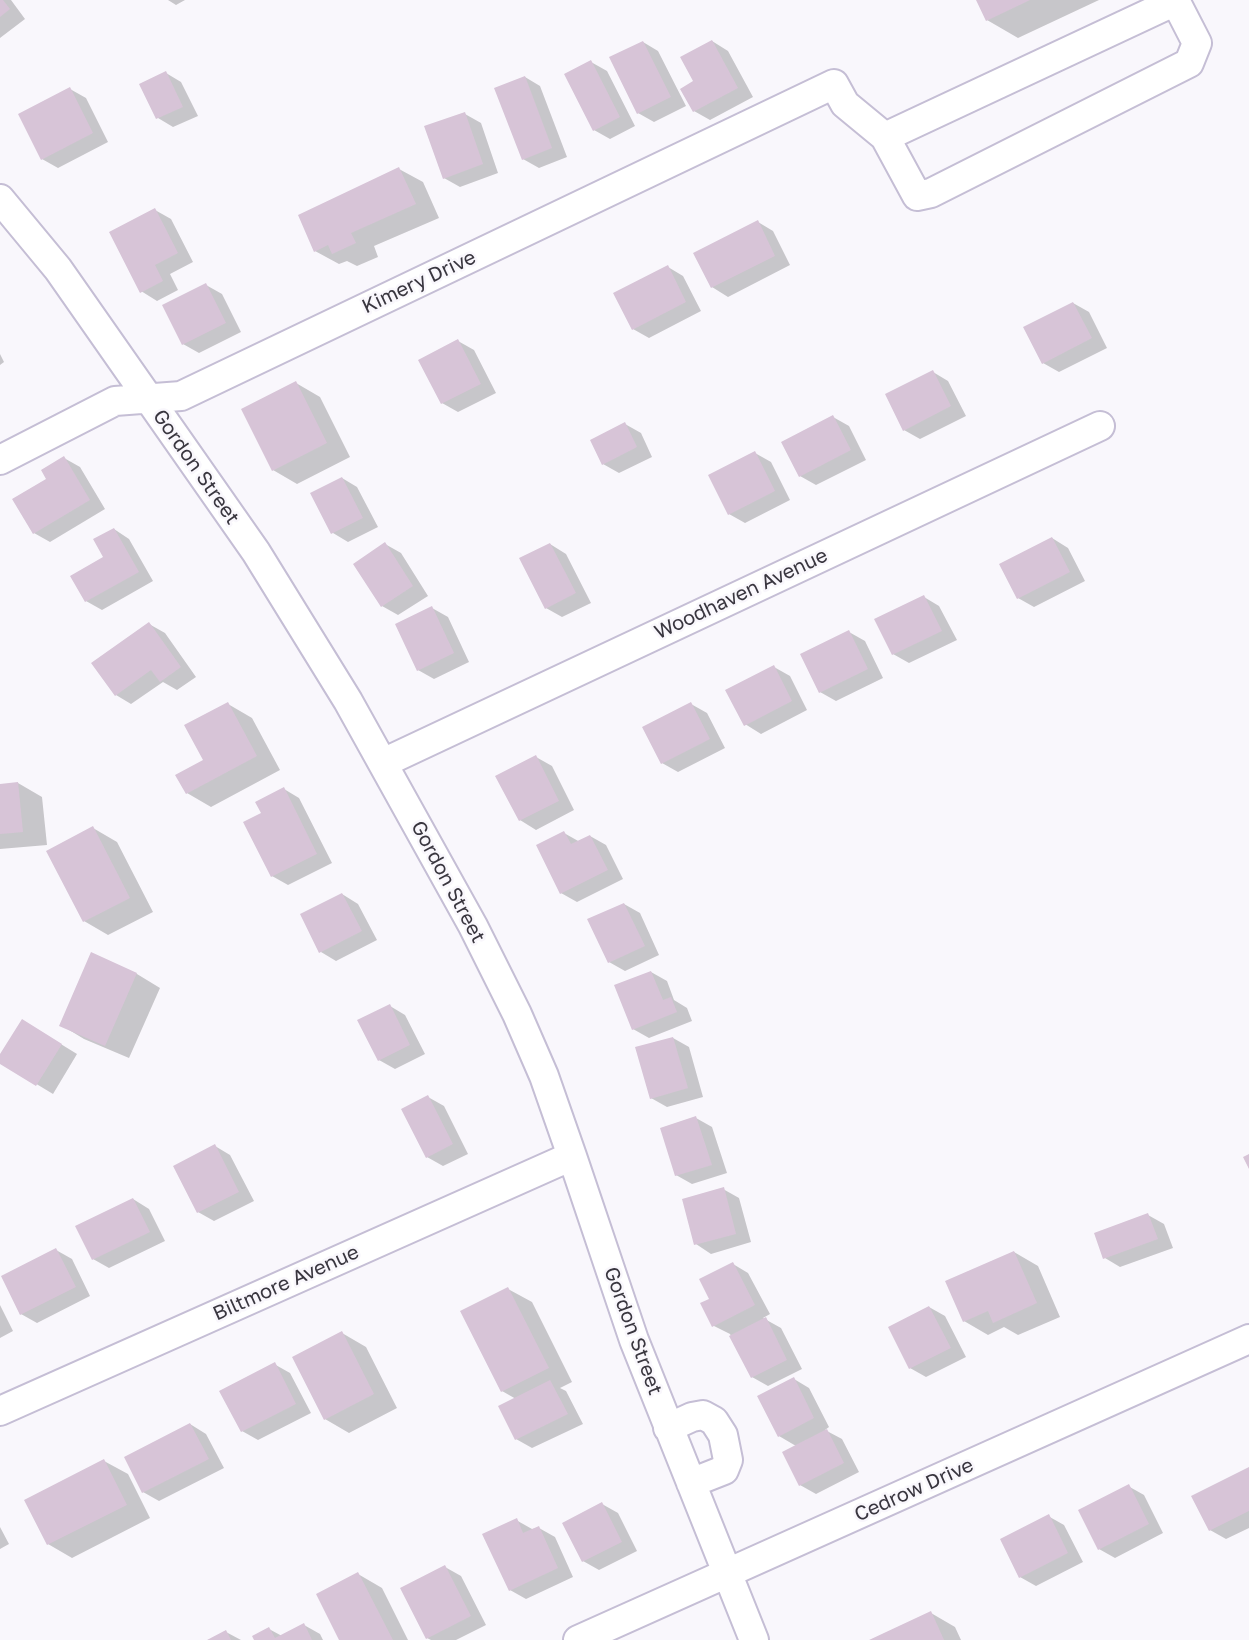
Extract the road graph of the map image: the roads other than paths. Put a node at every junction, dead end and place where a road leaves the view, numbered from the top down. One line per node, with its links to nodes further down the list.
1 (885, 137): 1 (street); 3 (street, Kimery Drive)
2 (0, 199): 3 (street, Gordon Street)
3 (147, 398): 5 (street, Kimery Drive); 6 (street, Gordon Street)
4 (1100, 426): 6 (street, Woodhaven Avenue)
5 (0, 460)
6 (382, 763): 7 (street, Gordon Street)
7 (572, 1156): 9 (street, Biltmore Avenue); 10 (street, Gordon Street)
8 (1249, 1339): 12 (street, Cedrow Drive)
9 (0, 1411)
10 (668, 1428): 11 (street, Gordon Street); 11 (street)
11 (691, 1484): 12 (street, Gordon Street)
12 (728, 1575): 13 (street, Cedrow Drive); 14 (street, Gordon Street)
13 (579, 1640)
14 (754, 1640)

